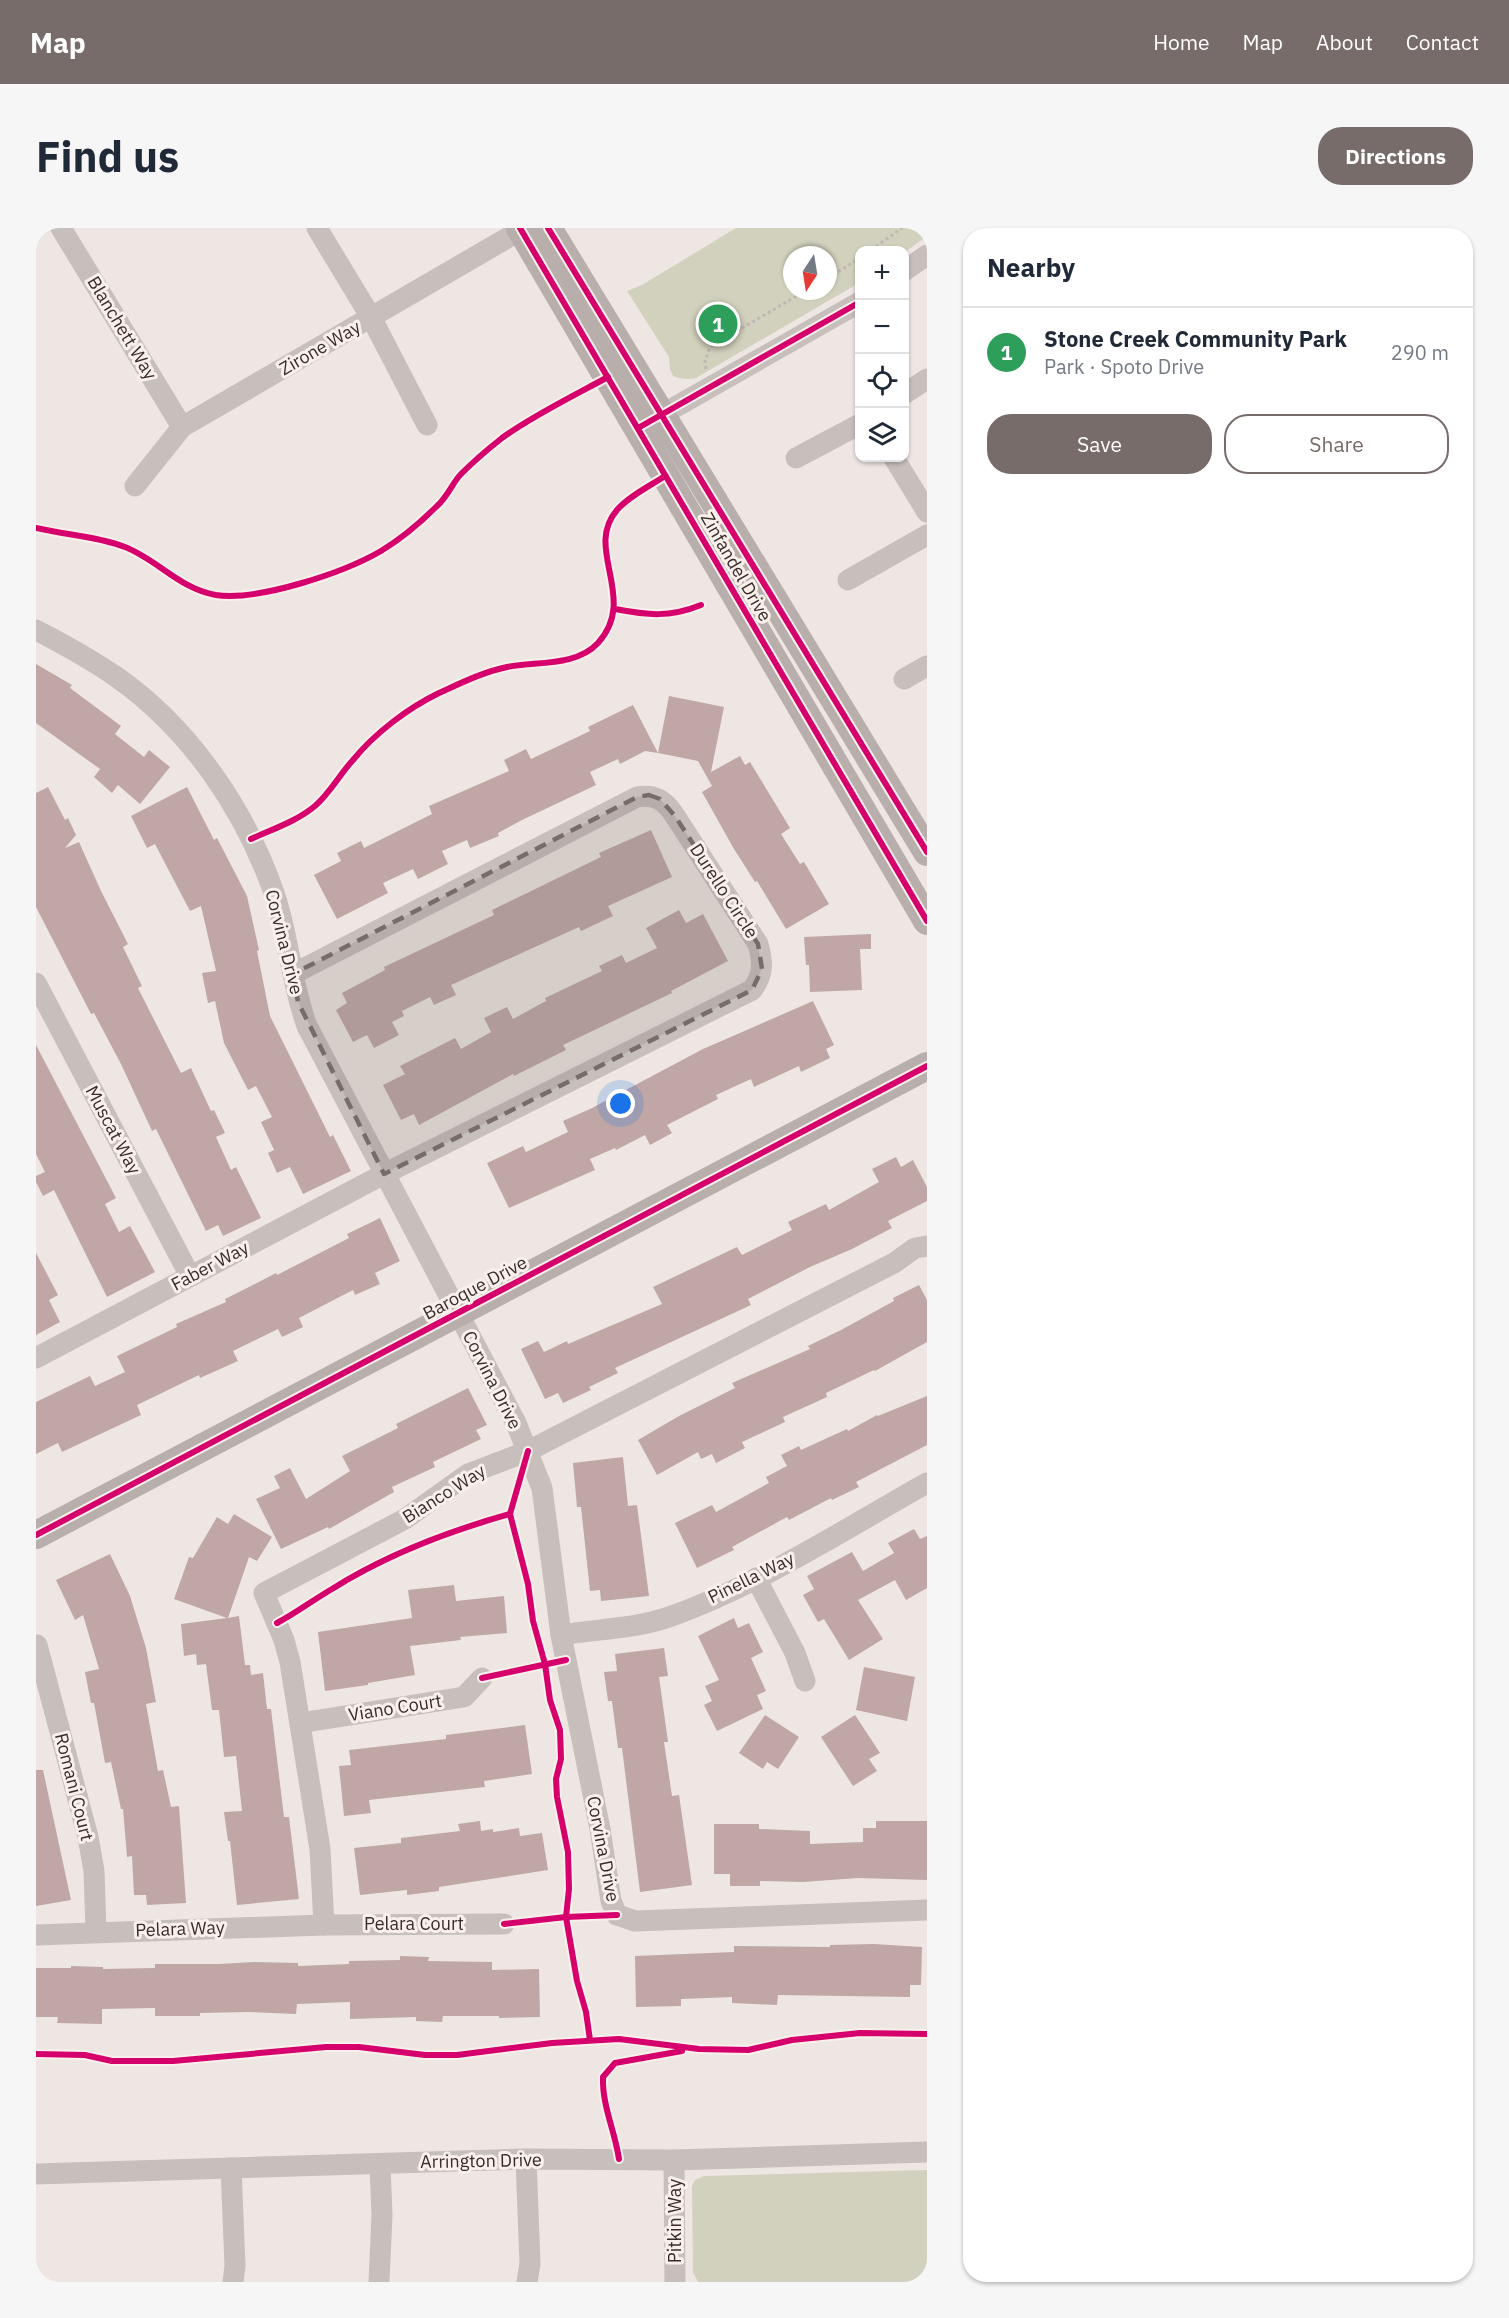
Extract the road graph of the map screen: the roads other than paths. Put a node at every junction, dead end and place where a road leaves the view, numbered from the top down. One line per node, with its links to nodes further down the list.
1 (61, 228): 12 (street, Blanchett Way)
2 (317, 228): 7 (street)
3 (530, 229): 7 (street, Zirone Way); 10 (street, Zinfandel Drive)
4 (927, 255): 5 (street)
5 (909, 268)
6 (855, 305): 10 (street)
7 (372, 319): 11 (street); 12 (street, Zirone Way)
8 (927, 379): 9 (street)
9 (909, 391)
10 (649, 422): 23 (street, Zinfandel Drive); 24 (street, Zinfandel Drive)
11 (427, 425)
12 (182, 427): 16 (street, Zirone Way)
13 (855, 427): 14 (street)
14 (796, 458)
15 (896, 462): 17 (street)
16 (135, 486)
17 (927, 512)
18 (927, 535): 19 (street)
19 (848, 580)
20 (36, 630): 27 (street, Corvina Drive)
21 (927, 666): 22 (street)
22 (904, 679)
23 (865, 816): 25 (street); 26 (street, Zinfandel Drive)
24 (927, 852)
25 (927, 885)
26 (927, 921)
27 (293, 974): 30 (street, Corvina Drive); 30 (street, Durello Circle)
28 (36, 983): 32 (street, Muscat Way)
29 (927, 1066): 33 (street, Baroque Drive)
30 (384, 1174): 32 (street, Faber Way); 33 (street, Corvina Drive)
31 (927, 1246): 35 (street, Bianco Way)
32 (190, 1276): 34 (street, Faber Way)
33 (458, 1313): 35 (street, Corvina Drive); 37 (street, Baroque Drive)
34 (36, 1358)
35 (528, 1451): 39 (street, Corvina Drive); 43 (street, Bianco Way)
36 (927, 1483): 38 (street, Pinella Way)
37 (36, 1535)
38 (756, 1578): 39 (street, Pinella Way); 42 (street)
39 (561, 1635): 44 (street, Corvina Drive)
40 (37, 1645): 47 (street, Romani Court)
41 (482, 1678): 43 (street, Viano Court)
42 (805, 1681)
43 (300, 1723): 46 (street, Bianco Way)
44 (927, 1910)
45 (504, 1924): 46 (street, Pelara Court)
46 (324, 1925): 47 (street, Pelara Way)
47 (96, 1931): 48 (street, Pelara Way)
48 (36, 1935)
49 (927, 2152): 51 (street, Arrington Drive)
50 (526, 2159): 51 (street, Arrington Drive); 52 (street, Arrington Drive); 57 (street)
51 (674, 2160): 58 (street, Pitkin Way)
52 (380, 2164): 53 (street, Arrington Drive); 56 (street)
53 (231, 2168): 54 (street, Arrington Drive); 55 (street)
54 (36, 2174)
55 (233, 2282)
56 (379, 2282)
57 (527, 2282)
58 (675, 2282)

